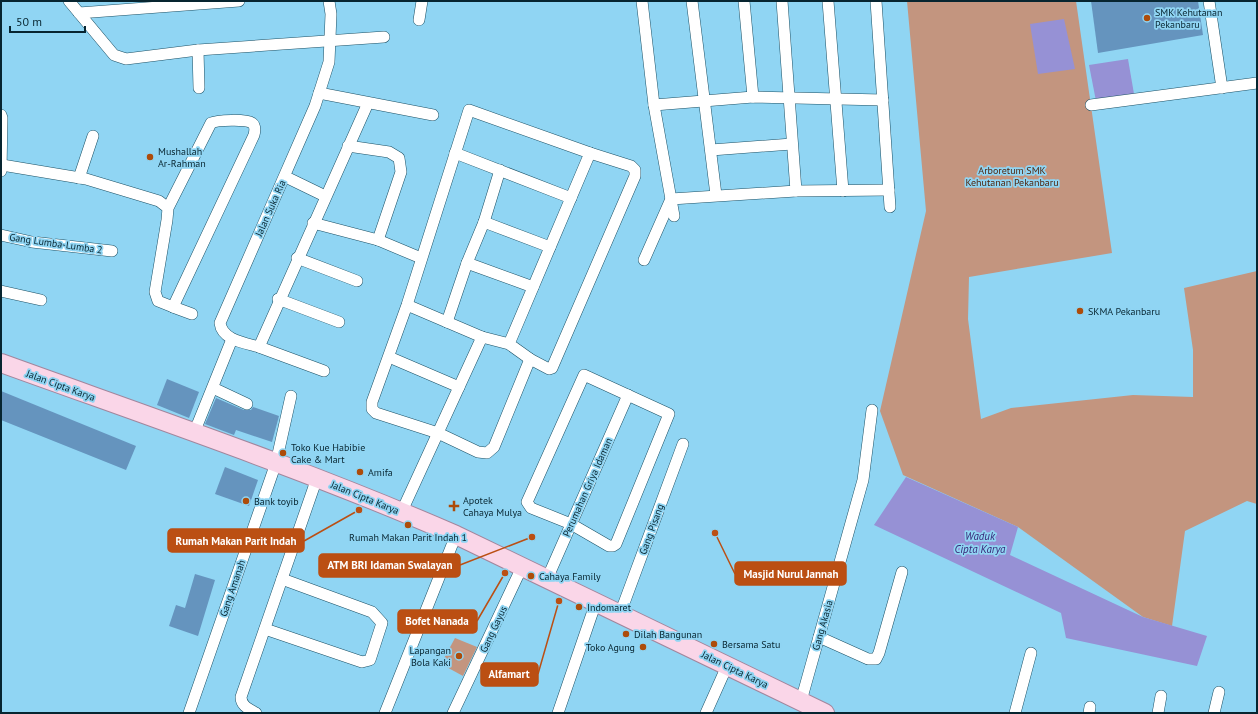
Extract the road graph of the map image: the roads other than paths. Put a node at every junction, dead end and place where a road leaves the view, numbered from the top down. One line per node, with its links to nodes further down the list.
1 (69, 1): 12 (street)
2 (239, 1): 12 (street)
3 (329, 1): 15 (street)
4 (422, 1): 13 (street)
5 (642, 1): 27 (street)
6 (692, 1): 25 (street)
7 (744, 1): 21 (street)
8 (782, 1): 22 (street)
9 (828, 1): 23 (street)
10 (876, 1): 24 (street)
11 (1209, 1): 19 (street)
12 (79, 13): 16 (street)
13 (419, 20)
14 (384, 37): 15 (street)
15 (330, 41): 16 (street); 20 (street, Jalan Suka Ria)
16 (198, 50): 18 (street)
17 (1257, 83): 19 (street)
18 (199, 88)
19 (1222, 88): 28 (street)
20 (319, 92): 26 (street); 72 (street, Jalan Suka Ria)
21 (752, 97): 22 (street); 25 (street)
22 (789, 98): 23 (street); 32 (street)
23 (836, 99): 24 (street); 43 (street)
24 (883, 100): 41 (street)
25 (705, 101): 27 (street); 34 (street)
26 (368, 103): 30 (street); 33 (street)
27 (654, 105): 47 (street)
28 (1091, 105)
29 (1, 115): 37 (street)
30 (433, 115)
31 (93, 136): 39 (street)
32 (792, 144): 34 (street); 42 (street)
33 (348, 146): 45 (street); 54 (street)
34 (711, 150): 44 (street)
35 (455, 153): 36 (street); 38 (street); 58 (street)
36 (590, 153): 46 (street); 76 (street)
37 (2, 169): 39 (street)
38 (500, 170): 46 (street); 51 (street)
39 (79, 178): 49 (street)
40 (290, 179): 45 (street)
41 (889, 190): 43 (street); 48 (street)
42 (796, 191): 43 (street); 44 (street)
43 (843, 191)
44 (716, 195): 47 (street)
45 (325, 196): 52 (street)
46 (571, 198): 55 (street)
47 (671, 199): 50 (street); 59 (street)
48 (890, 207)
49 (168, 208): 67 (street); 67 (street)
50 (674, 216)
51 (484, 222): 55 (street); 60 (street)
52 (313, 223): 54 (street); 57 (street)
53 (1, 235): 56 (street, Gang Lumba-Lumba 2)
54 (378, 240): 58 (street)
55 (550, 247): 62 (street)
56 (112, 251)
57 (297, 258): 61 (street); 64 (street)
58 (421, 258): 66 (street)
59 (644, 260)
60 (467, 263): 62 (street); 70 (street)
61 (357, 281)
62 (534, 287): 73 (street)
63 (1, 291): 65 (street)
64 (278, 299): 69 (street); 74 (street)
65 (41, 300)
66 (407, 305): 70 (street); 75 (street)
67 (173, 307): 68 (street)
68 (192, 314)
69 (339, 322)
70 (447, 322): 71 (street)
71 (482, 337): 73 (street); 79 (street)
72 (232, 339): 74 (street); 80 (street)
73 (509, 344): 76 (street)
74 (259, 347): 78 (street)
75 (390, 357): 79 (street); 86 (street)
76 (530, 359): 86 (street)
77 (1, 363): 85 (main road, Jalan Cipta Karya)
78 (324, 371)
79 (460, 387): 86 (street)
80 (213, 388): 83 (street); 85 (street)
81 (628, 395): 91 (street, Perumahan Griya Idaman); 91 (street); 91 (street)
82 (290, 396): 88 (street, Gang Amanah)
83 (248, 404)
84 (872, 410): 100 (street, Gang Akasia)
85 (194, 433): 88 (main road, Jalan Cipta Karya)
86 (438, 433): 90 (street)
87 (683, 444): 98 (street, Gang Pisang)
88 (276, 463): 89 (main road, Jalan Cipta Karya); 106 (street, Gang Amanah)
89 (317, 478): 90 (main road, Jalan Cipta Karya); 96 (street)
90 (402, 511): 92 (main road, Jalan Cipta Karya)
91 (571, 524): 95 (street, Perumahan Griya Idaman)
92 (456, 535): 93 (main road, Jalan Cipta Karya); 108 (street)
93 (522, 567): 95 (main road, Jalan Cipta Karya); 109 (street, Gang Gayus)
94 (902, 572): 100 (street)
95 (547, 579): 97 (main road, Jalan Cipta Karya)
96 (282, 580): 99 (street); 99 (street)
97 (596, 602): 98 (main road, Jalan Cipta Karya); 110 (street)
98 (620, 614): 102 (main road, Jalan Cipta Karya)
99 (265, 629): 107 (street)
100 (819, 637): 105 (street, Gang Akasia)
101 (1031, 654): 113 (street)
102 (727, 666): 105 (main road, Jalan Cipta Karya); 111 (street)
103 (1219, 692): 115 (street)
104 (1161, 696): 114 (street)
105 (801, 701): 112 (main road, Jalan Cipta Karya)
106 (189, 713)
107 (256, 713)
108 (385, 713)
109 (453, 713)
110 (558, 713)
111 (706, 713)
112 (825, 713)
113 (1015, 713)
114 (1158, 713)
115 (1214, 713)

